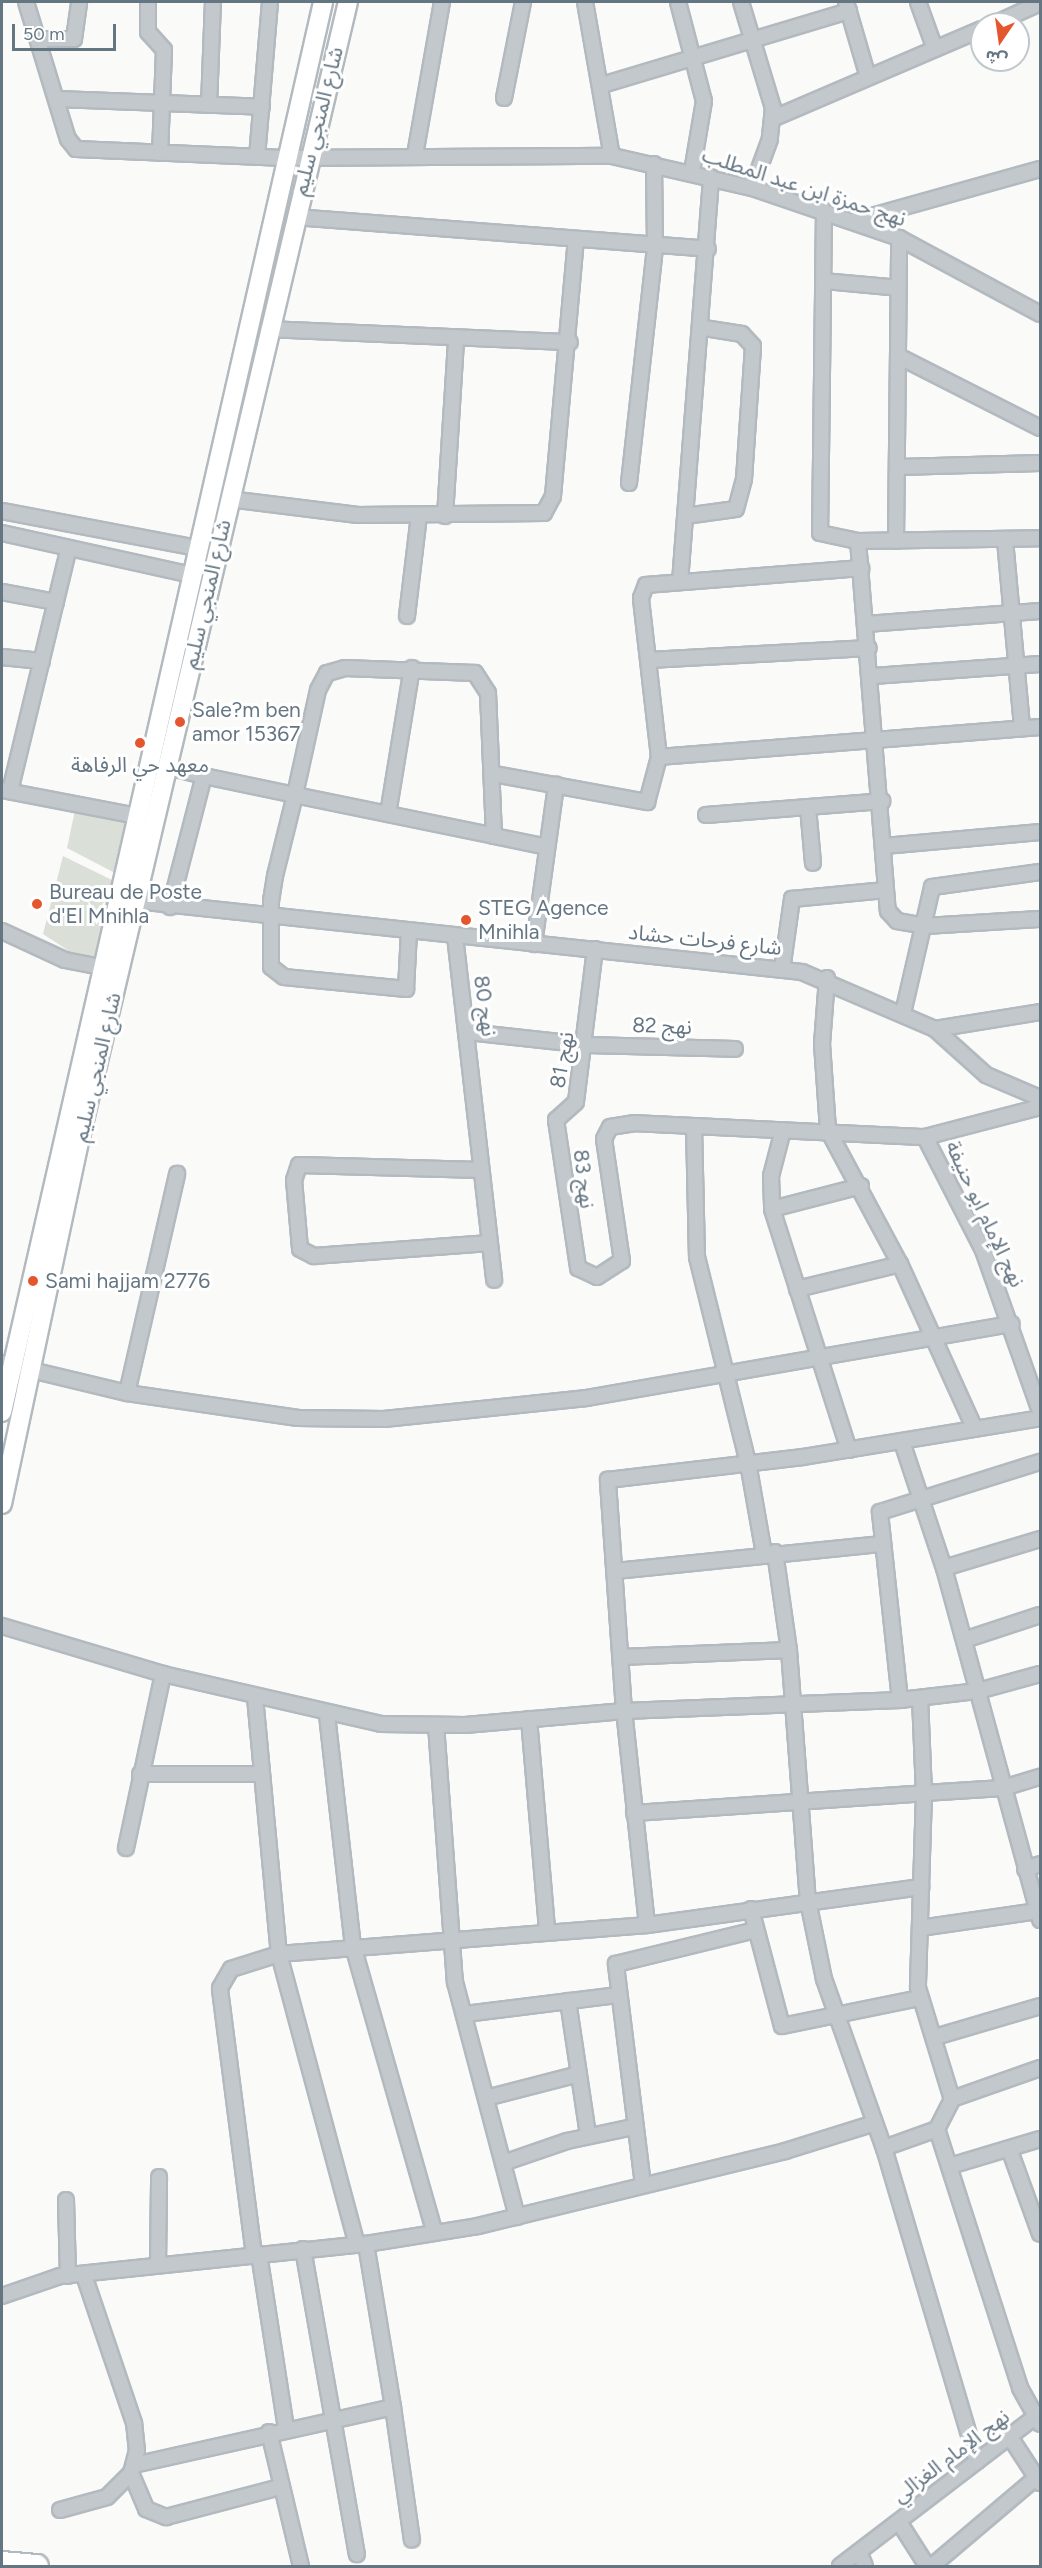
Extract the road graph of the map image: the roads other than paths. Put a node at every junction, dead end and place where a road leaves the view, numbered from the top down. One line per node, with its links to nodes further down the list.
1 (26, 2): 18 (street, نهج حمزة ابن عبد المطلب)
2 (79, 2): 18 (street)
3 (148, 2): 26 (street)
4 (213, 2): 27 (street)
5 (270, 2): 28 (street)
6 (323, 2): 34 (main road, شارع المنجي سليم)
7 (348, 2): 35 (main road, شارع المنجي سليم)
8 (442, 2): 31 (street)
9 (523, 2): 24 (street)
10 (585, 2): 23 (street)
11 (678, 2): 21 (street)
12 (741, 2): 19 (street)
13 (918, 2): 20 (street)
14 (1041, 3): 16 (street)
15 (847, 6): 19 (street); 22 (street)
16 (1021, 12)
17 (970, 34): 20 (street)
18 (38, 39): 25 (street, نهج حمزة ابن عبد المطلب)
19 (756, 42): 21 (street); 29 (street)
20 (935, 49): 22 (street)
21 (695, 59): 23 (street); 38 (street)
22 (868, 77): 29 (street)
23 (602, 85): 32 (street)
24 (504, 98)
25 (58, 99): 26 (street); 30 (street, نهج حمزة ابن عبد المطلب)
26 (161, 103): 27 (street); 30 (street)
27 (209, 105): 28 (street)
28 (262, 107): 33 (street)
29 (774, 118): 40 (street)
30 (160, 153): 33 (street, نهج حمزة ابن عبد المطلب)
31 (415, 155): 32 (street, نهج حمزة ابن عبد المطلب); 35 (street, نهج حمزة ابن عبد المطلب)
32 (612, 156): 36 (street, نهج حمزة ابن عبد المطلب)
33 (257, 157): 34 (street, نهج حمزة ابن عبد المطلب)
34 (285, 158): 35 (street, نهج حمزة ابن عبد المطلب); 71 (main road, شارع المنجي سليم)
35 (307, 158): 42 (main road, شارع المنجي سليم)
36 (654, 164): 38 (street, نهج حمزة ابن عبد المطلب); 46 (street)
37 (1041, 169): 43 (street)
38 (692, 172): 39 (street, نهج حمزة ابن عبد المطلب)
39 (711, 177): 40 (street, نهج حمزة ابن عبد المطلب); 47 (street)
40 (752, 188): 41 (street, نهج حمزة ابن عبد المطلب)
41 (824, 211): 43 (street, نهج حمزة ابن عبد المطلب); 48 (street)
42 (295, 217): 45 (street); 52 (main road, شارع المنجي سليم)
43 (854, 221): 44 (street, نهج حمزة ابن عبد المطلب)
44 (899, 238): 49 (street); 50 (street, نهج حمزة ابن عبد المطلب)
45 (576, 240): 46 (street); 54 (street)
46 (655, 246): 47 (street); 59 (street)
47 (708, 249): 51 (street)
48 (824, 281): 49 (street); 68 (street)
49 (899, 288): 55 (street)
50 (1041, 314)
51 (703, 328): 64 (street); 64 (street)
52 (268, 329): 53 (street); 60 (main road, شارع المنجي سليم)
53 (456, 341): 54 (street); 63 (street)
54 (570, 342): 63 (street)
55 (900, 357): 56 (street); 58 (street)
56 (1041, 428)
57 (1041, 463): 58 (street)
58 (899, 467): 69 (street)
59 (628, 483)
60 (229, 499): 62 (street); 93 (main road, شارع المنجي سليم)
61 (2, 510): 71 (street)
62 (419, 516): 63 (street); 79 (street)
63 (445, 516)
64 (685, 516): 74 (street)
65 (2, 533): 70 (street)
66 (1041, 538): 67 (street)
67 (1005, 540): 69 (street); 78 (street)
68 (858, 541): 69 (street); 72 (street)
69 (896, 541)
70 (69, 548): 73 (street); 76 (street)
71 (198, 548): 73 (main road, شارع المنجي سليم)
72 (861, 568): 74 (street); 80 (street)
73 (192, 575): 103 (main road, شارع المنجي سليم)
74 (680, 582): 83 (street)
75 (2, 592): 76 (street)
76 (56, 602): 84 (street)
77 (1041, 611): 78 (street)
78 (1011, 615): 80 (street); 86 (street)
79 (407, 616)
80 (866, 624): 81 (street)
81 (869, 648): 83 (street); 88 (street)
82 (2, 657): 84 (street)
83 (649, 660): 92 (street)
84 (42, 661): 97 (street)
85 (1041, 664): 86 (street)
86 (1016, 667): 88 (street); 90 (street)
87 (412, 668): 94 (street); 98 (street); 101 (street)
88 (873, 676): 91 (street)
89 (1041, 727): 90 (street)
90 (1022, 728): 91 (street)
91 (877, 736): 92 (street); 99 (street)
92 (658, 757): 96 (street)
93 (168, 767): 95 (street); 112 (main road, شارع المنجي سليم)
94 (494, 774): 96 (street); 105 (street)
95 (204, 776): 98 (street); 113 (street)
96 (556, 785): 107 (street)
97 (6, 790): 103 (street)
98 (295, 795): 101 (street); 114 (street)
99 (882, 801): 100 (street); 106 (street)
100 (808, 807): 102 (street); 108 (street)
101 (388, 814): 105 (street)
102 (706, 815)
103 (137, 816): 111 (main road, شارع المنجي سليم)
104 (1041, 832): 106 (street)
105 (494, 836): 107 (street)
106 (884, 846): 110 (street)
107 (547, 848): 120 (street)
108 (813, 863)
109 (1041, 872): 116 (street)
110 (886, 890): 116 (street); 123 (street)
111 (116, 898): 112 (street, شارع فرحات حشاد); 122 (main road, شارع المنجي سليم)
112 (136, 902): 113 (street, شارع فرحات حشاد); 150 (main road, شارع المنجي سليم)
113 (170, 907): 114 (street, شارع فرحات حشاد)
114 (268, 919): 118 (street, شارع فرحات حشاد); 118 (street)
115 (1041, 919): 116 (street)
116 (924, 926): 125 (street)
117 (2, 931): 122 (street)
118 (409, 931): 119 (street, شارع فرحات حشاد)
119 (455, 936): 120 (street, شارع فرحات حشاد); 128 (street, نهج 80)
120 (534, 944): 121 (street, شارع فرحات حشاد)
121 (595, 949): 123 (street, شارع فرحات حشاد); 129 (street, نهج 81)
122 (102, 967): 149 (main road, شارع المنجي سليم)
123 (782, 970): 124 (street, شارع فرحات حشاد)
124 (827, 978): 125 (street, شارع فرحات حشاد); 136 (street)
125 (903, 1012): 127 (street, شارع فرحات حشاد)
126 (1041, 1012): 127 (street)
127 (935, 1029): 131 (street, شارع فرحات حشاد)
128 (468, 1032): 129 (street, نهج 82); 138 (street, نهج 80)
129 (587, 1045): 130 (street, نهج 82); 133 (street, نهج 81)
130 (735, 1049)
131 (1041, 1098)
132 (1041, 1107): 137 (street)
133 (556, 1124): 134 (street, نهج 83)
134 (694, 1126): 135 (street, نهج الإمام ابو حنيفة); 151 (street)
135 (783, 1130): 136 (street, نهج الإمام ابو حنيفة); 141 (street)
136 (828, 1130): 137 (street, نهج الإمام ابو حنيفة); 140 (street)
137 (924, 1137): 146 (street, نهج الإمام ابو حنيفة)
138 (481, 1170): 142 (street, نهج 80); 142 (street)
139 (177, 1174): 152 (street)
140 (861, 1186): 141 (street); 143 (street)
141 (772, 1209): 145 (street)
142 (490, 1243): 144 (street, نهج 80)
143 (900, 1264): 145 (street); 147 (street)
144 (495, 1280)
145 (797, 1289): 148 (street)
146 (1012, 1324): 147 (street); 153 (street, نهج الإمام ابو حنيفة)
147 (935, 1338): 148 (street); 156 (street)
148 (820, 1359): 151 (street); 158 (street)
149 (6, 1364): 150 (street); 154 (main road, شارع المنجي سليم)
150 (30, 1369): 152 (street); 162 (main road, شارع المنجي سليم)
151 (726, 1375): 152 (street); 160 (street)
152 (128, 1393)
153 (1041, 1411)
154 (2, 1412)
155 (1041, 1418): 156 (street)
156 (975, 1429): 157 (street)
157 (902, 1442): 158 (street); 161 (street)
158 (849, 1450): 160 (street)
159 (1041, 1462): 161 (street)
160 (748, 1463): 165 (street); 167 (street)
161 (920, 1496): 164 (street); 166 (street)
162 (2, 1504)
163 (1041, 1539): 166 (street)
164 (883, 1544): 165 (street); 178 (street)
165 (769, 1553): 167 (street); 171 (street)
166 (944, 1568): 170 (street)
167 (615, 1571): 172 (street)
168 (1041, 1615): 170 (street)
169 (2, 1626): 173 (street)
170 (964, 1640): 175 (street)
171 (789, 1650): 172 (street); 179 (street)
172 (621, 1657): 180 (street)
173 (163, 1674): 176 (street); 184 (street)
174 (1041, 1674): 175 (street)
175 (978, 1691): 177 (street); 187 (street)
176 (255, 1697): 181 (street); 185 (street)
177 (920, 1698): 178 (street); 188 (street)
178 (900, 1700): 179 (street)
179 (794, 1705): 180 (street); 189 (street)
180 (624, 1711): 182 (street); 190 (street)
181 (327, 1715): 183 (street); 203 (street)
182 (529, 1719): 183 (street); 200 (street)
183 (436, 1725): 202 (street)
184 (140, 1774): 185 (street); 191 (street)
185 (262, 1774): 204 (street)
186 (1041, 1777): 187 (street)
187 (1003, 1788): 188 (street); 193 (street)
188 (924, 1793): 189 (street); 194 (street)
189 (799, 1801): 190 (street); 195 (street)
190 (634, 1813): 198 (street)
191 (126, 1848)
192 (1041, 1864): 193 (street)
193 (1025, 1869): 197 (street)
194 (921, 1887): 195 (street); 199 (street)
195 (807, 1901): 196 (street); 210 (street)
196 (751, 1909): 198 (street); 201 (street)
197 (1039, 1915): 199 (street)
198 (647, 1925): 200 (street)
199 (920, 1928): 206 (street)
200 (547, 1929): 202 (street)
201 (756, 1930): 205 (street); 210 (street)
202 (448, 1937): 203 (street); 209 (street)
203 (353, 1946): 204 (street); 229 (street)
204 (279, 1954): 231 (street); 233 (street)
205 (617, 1995): 207 (street); 217 (street)
206 (920, 1998): 210 (street); 211 (street)
207 (568, 2001): 209 (street); 213 (street)
208 (1041, 2006): 211 (street)
209 (465, 2014): 214 (street)
210 (835, 2017): 216 (street)
211 (935, 2037): 215 (street)
212 (1041, 2068): 215 (street)
213 (579, 2074): 214 (street); 219 (street)
214 (486, 2098): 223 (street)
215 (952, 2099): 218 (street)
216 (875, 2123): 221 (street); 226 (street)
217 (633, 2127): 219 (street); 226 (street)
218 (937, 2128): 221 (street); 224 (street)
219 (588, 2135): 223 (street)
220 (1041, 2139): 222 (street)
221 (884, 2148): 244 (street)
222 (1010, 2151): 224 (street); 230 (street)
223 (503, 2163): 228 (street)
224 (950, 2166): 240 (street)
225 (159, 2177): 234 (street)
226 (643, 2185): 228 (street)
227 (66, 2200): 236 (street)
228 (517, 2217): 229 (street)
229 (435, 2233): 231 (street)
230 (1041, 2234)
231 (361, 2244): 232 (street); 238 (street)
232 (303, 2249): 233 (street); 239 (street)
233 (257, 2254): 234 (street); 241 (street)
234 (158, 2265): 235 (street)
235 (84, 2275): 236 (street); 245 (street)
236 (68, 2276): 237 (street)
237 (2, 2296)
238 (393, 2408): 239 (street); 250 (street)
239 (334, 2418): 241 (street); 252 (street)
240 (1039, 2418): 243 (street, نهج الإمام الغزالي)
241 (286, 2428): 242 (street)
242 (269, 2432): 245 (street); 247 (street)
243 (1010, 2437): 244 (street, نهج الإمام الغزالي); 246 (street)
244 (977, 2462): 249 (street, نهج الإمام الغزالي)
245 (132, 2469): 247 (street); 248 (street)
246 (1039, 2480): 259 (street)
247 (280, 2487): 255 (street)
248 (60, 2510)
249 (899, 2522): 251 (street); 258 (street, نهج الإمام الغزالي)
250 (412, 2540)
251 (859, 2552): 256 (street); 257 (street)
252 (357, 2554)
253 (2, 2563): 254 (highway)
254 (37, 2566)
255 (301, 2566)
256 (840, 2566)
257 (864, 2566)
258 (927, 2566)
259 (932, 2566)

